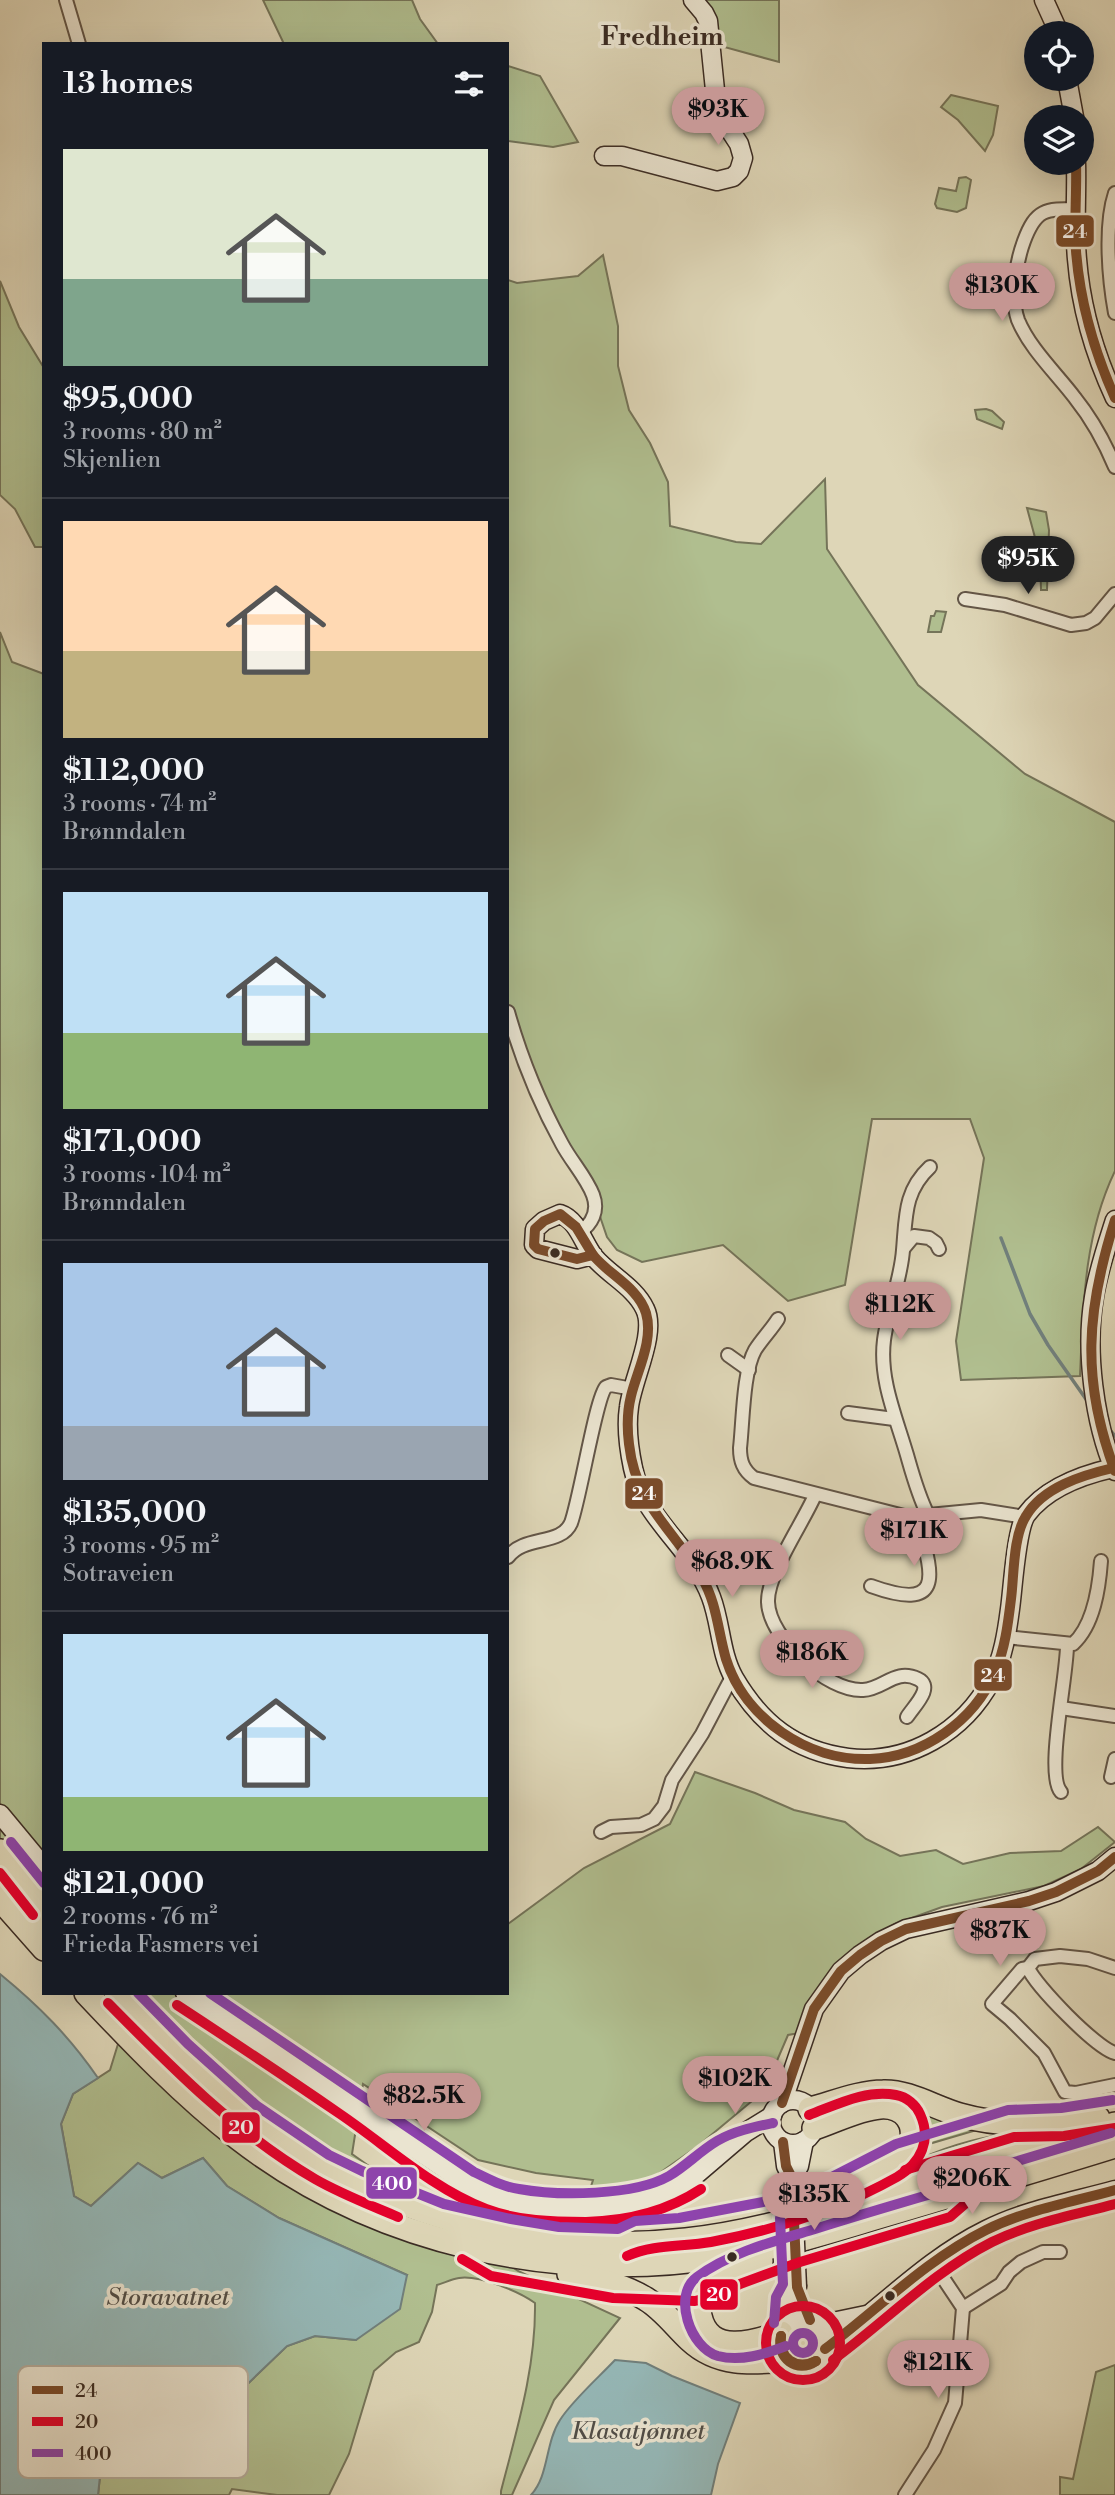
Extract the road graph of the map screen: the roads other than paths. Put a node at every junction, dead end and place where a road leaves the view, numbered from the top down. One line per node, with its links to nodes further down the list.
1 (65, 0): 5 (street)
2 (692, 0): 6 (main road)
3 (1044, 0): 4 (main road)
4 (1054, 21)
5 (78, 42)
6 (604, 156)
7 (1076, 175): 9 (main road)
8 (1115, 193): 10 (street)
9 (1077, 209): 11 (main road); 12 (street)
10 (1115, 313)
11 (1115, 398)
12 (1115, 467)
13 (1115, 594): 14 (street)
14 (965, 599)
15 (509, 1015): 18 (street)
16 (930, 1167): 19 (street)
17 (1115, 1220): 28 (main road)
18 (579, 1233): 21 (main road); 21 (main road)
19 (904, 1248): 20 (street); 27 (street)
20 (939, 1250)
21 (593, 1255): 25 (main road)
22 (778, 1318): 24 (street)
23 (728, 1355): 24 (street)
24 (749, 1370): 29 (street)
25 (633, 1389): 32 (street); 37 (main road)
26 (848, 1412): 27 (street)
27 (894, 1419): 30 (street)
28 (1114, 1470): 31 (main road)
29 (815, 1495): 30 (street); 40 (street)
30 (923, 1516): 31 (street); 34 (street)
31 (1025, 1517): 35 (main road)
32 (509, 1556)
33 (1101, 1561): 36 (street)
34 (871, 1587)
35 (1005, 1637): 36 (street); 37 (main road)
36 (1067, 1644): 38 (street)
37 (733, 1675): 45 (street)
38 (1060, 1708): 39 (street); 43 (street)
39 (1115, 1716)
40 (907, 1717)
41 (1115, 1759): 42 (street)
42 (1111, 1777)
43 (1061, 1792)
44 (0, 1814): 48 (main road)
45 (601, 1832)
46 (0, 1851): 51 (highway)
47 (1115, 1857): 64 (main road)
48 (42, 1865)
49 (0, 1879): 53 (highway)
50 (0, 1899): 54 (highway)
51 (42, 1904)
52 (0, 1914): 55 (highway)
53 (42, 1922)
54 (42, 1949)
55 (42, 1951)
56 (1028, 1968): 57 (street); 61 (street); 62 (street)
57 (1115, 1968)
58 (88, 1995): 73 (highway)
59 (119, 1995): 72 (highway)
60 (189, 1995): 68 (main road)
61 (1115, 2053)
62 (1115, 2085)
63 (1115, 2114): 64 (highway)
64 (797, 2116): 66 (main road); 66 (main road); 68 (main road); 69 (main road); 72 (highway)
65 (1115, 2124): 72 (highway)
66 (779, 2139): 68 (main road); 69 (main road)
67 (1115, 2147): 71 (highway)
68 (724, 2152)
69 (792, 2178): 76 (main road, bridge)
70 (1115, 2190): 75 (main road)
71 (956, 2194): 73 (highway); 80 (highway)
72 (621, 2243)
73 (469, 2247): 82 (highway)
74 (1060, 2252): 77 (street)
75 (933, 2263): 77 (street); 78 (main road)
76 (797, 2287): 79 (main road); 80 (main road)
77 (962, 2308): 83 (street)
78 (866, 2315): 79 (main road); 81 (main road)
79 (814, 2323): 80 (main road); 81 (main road)
80 (785, 2329): 82 (main road)
81 (825, 2349): 82 (main road)
82 (787, 2361)
83 (905, 2495)

